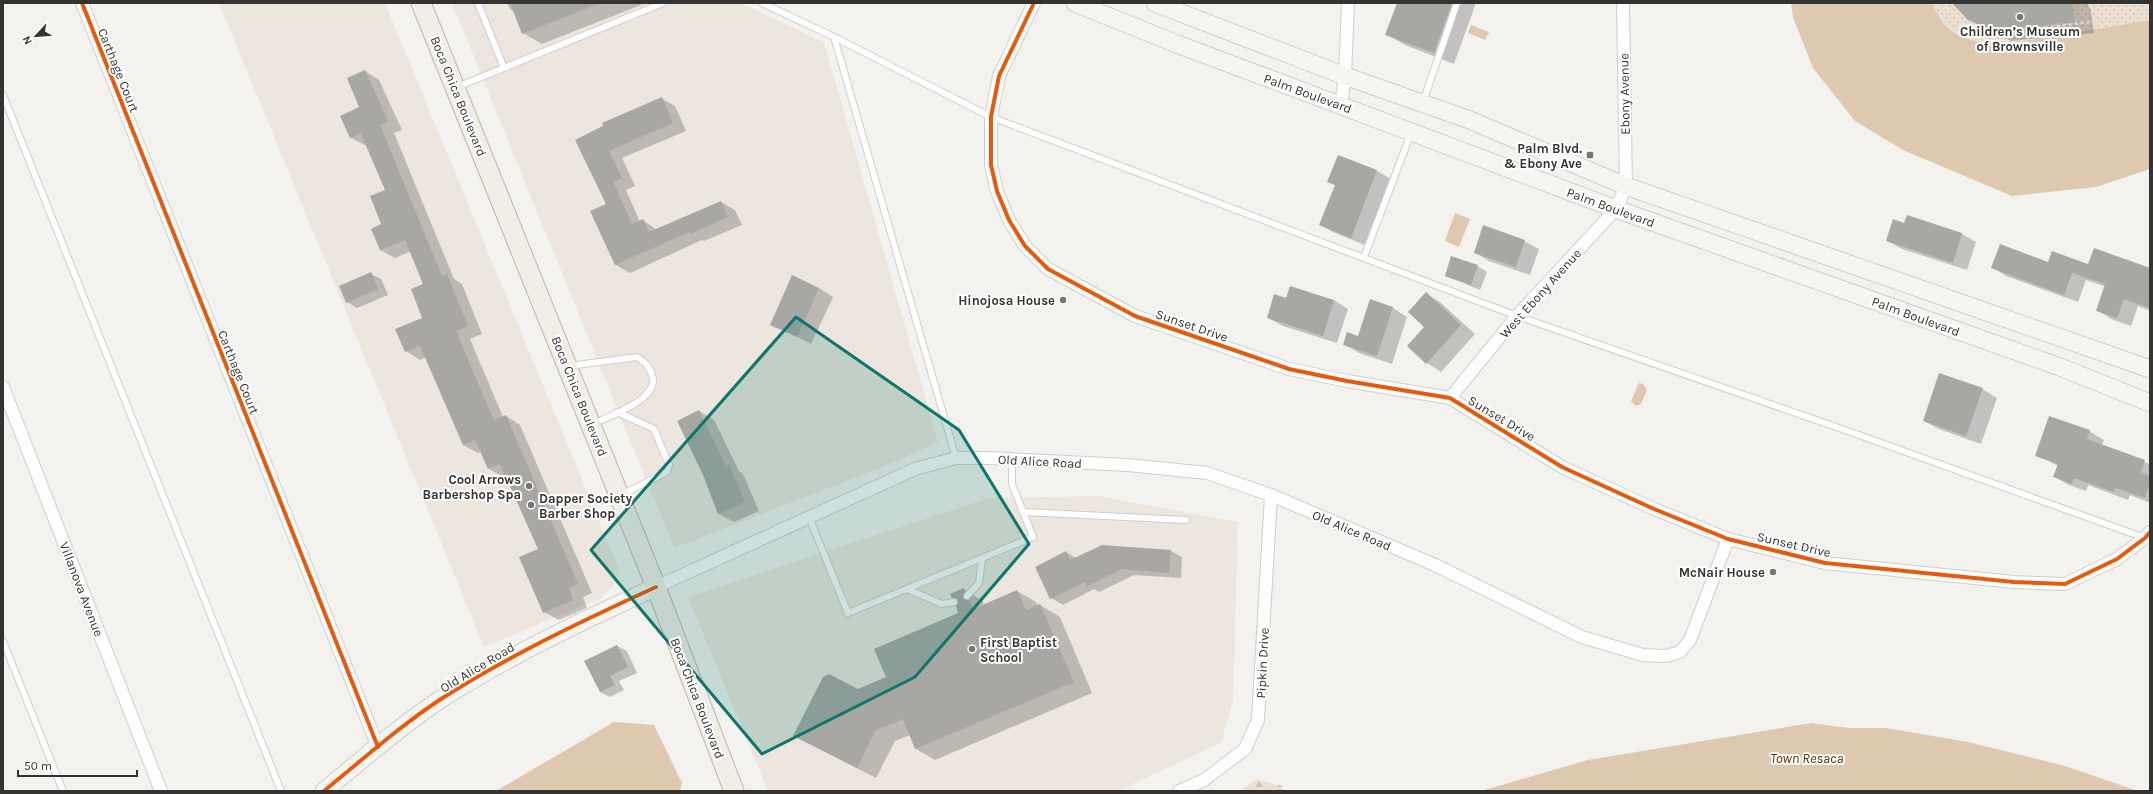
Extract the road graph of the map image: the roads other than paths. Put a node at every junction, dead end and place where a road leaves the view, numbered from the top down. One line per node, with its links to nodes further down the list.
1 (82, 3): 47 (street, Carthage Court)
2 (422, 3): 15 (main road, Boca Chica Boulevard)
3 (478, 3): 13 (lane)
4 (663, 3): 13 (lane)
5 (762, 3): 12 (lane)
6 (1034, 3): 19 (street, Sunset Drive)
7 (1075, 3): 18 (main road, Palm Boulevard)
8 (1155, 3): 14 (main road, Palm Boulevard)
9 (1348, 3): 14 (street)
10 (1457, 3): 17 (lane)
11 (1623, 3): 21 (street, Ebony Avenue)
12 (834, 37): 19 (lane); 32 (lane)
13 (504, 68): 15 (lane)
14 (1345, 76): 17 (main road, Palm Boulevard); 18 (street)
15 (456, 88): 25 (main road, Boca Chica Boulevard)
16 (3, 95): 50 (lane)
17 (1422, 103): 21 (main road, Palm Boulevard)
18 (1341, 105): 20 (main road, Palm Boulevard)
19 (991, 117): 23 (lane); 28 (street, Sunset Drive)
20 (1412, 131): 22 (main road, Palm Boulevard); 23 (lane)
21 (1626, 186): 22 (street, West Ebony Avenue); 26 (main road, Palm Boulevard)
22 (1616, 209): 24 (street, West Ebony Avenue); 29 (main road, Palm Boulevard)
23 (1364, 257): 24 (lane)
24 (1517, 316): 28 (street, West Ebony Avenue); 39 (lane)
25 (568, 366): 30 (lane); 31 (main road, Boca Chica Boulevard)
26 (2150, 368)
27 (3, 387): 49 (street, Villanova Avenue)
28 (1450, 398): 40 (street, Sunset Drive)
29 (2150, 404)
30 (617, 412): 31 (lane); 34 (lane)
31 (591, 425): 34 (main road, Boca Chica Boulevard)
32 (956, 458): 33 (street, Old Alice Road); 37 (street, Old Alice Road)
33 (1012, 460): 35 (street, Old Alice Road); 36 (lane)
34 (620, 495): 42 (main road, Boca Chica Boulevard)
35 (1271, 495): 40 (street, Old Alice Road); 53 (street, Pipkin Drive)
36 (1023, 512): 38 (lane); 41 (lane)
37 (809, 517): 42 (street, Old Alice Road); 43 (lane)
38 (1186, 520)
39 (2148, 537): 40 (street, Sunset Drive)
40 (1728, 539)
41 (982, 558): 43 (lane); 44 (lane)
42 (656, 587): 47 (main road, Old Alice Road); 52 (main road, Boca Chica Boulevard)
43 (907, 589): 45 (lane)
44 (967, 596)
45 (954, 602)
46 (3, 641): 48 (lane)
47 (378, 747): 51 (main road, Old Alice Road)
48 (62, 791)
49 (161, 791)
50 (281, 791)
51 (324, 791)
52 (734, 791)
53 (1179, 791)

